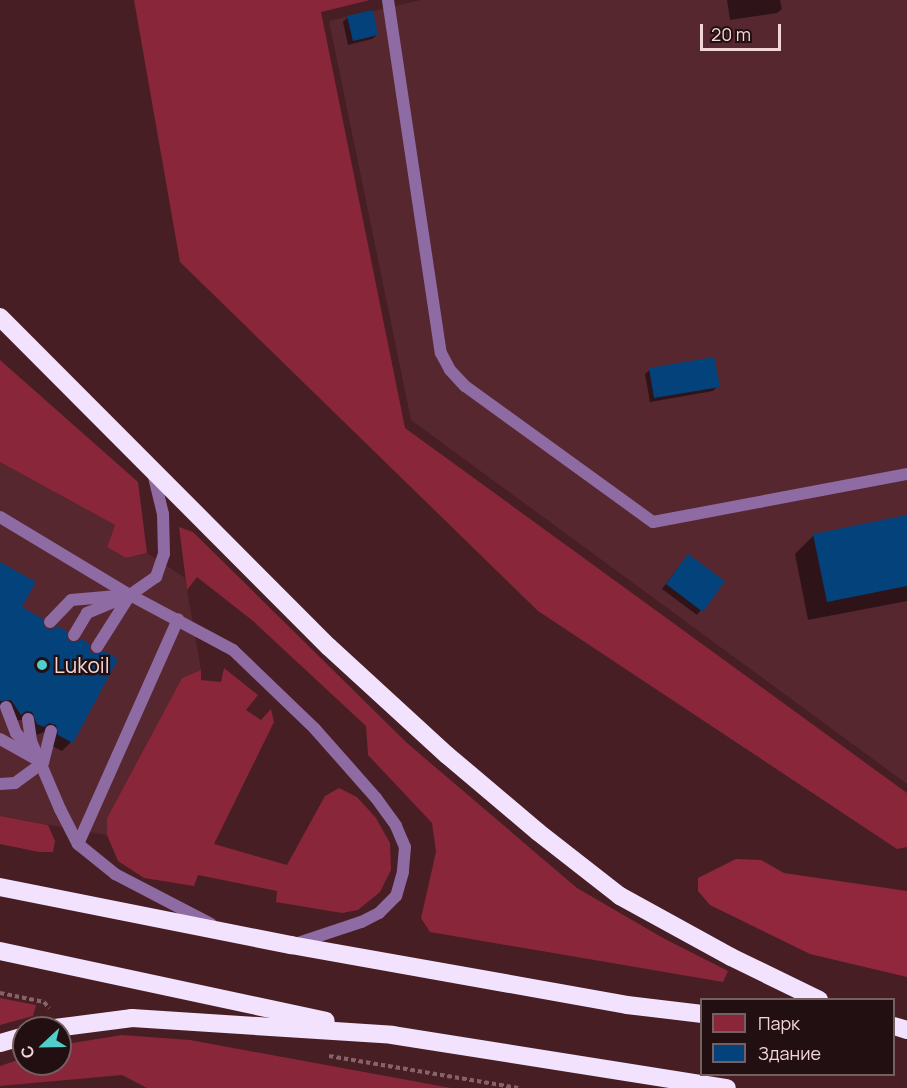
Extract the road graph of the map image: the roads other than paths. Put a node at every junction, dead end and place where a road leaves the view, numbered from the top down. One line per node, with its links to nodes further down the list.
1 (388, 0): 6 (lane)
2 (0, 317): 4 (highway)
3 (0, 331): 4 (highway)
4 (20, 337): 5 (highway)
5 (152, 469): 8 (lane); 24 (highway)
6 (907, 474)
7 (0, 517): 8 (lane)
8 (130, 595): 9 (lane); 10 (lane); 11 (lane); 12 (lane)
9 (178, 619): 19 (lane); 22 (lane)
10 (50, 622)
11 (74, 635)
12 (97, 648)
13 (6, 707): 17 (lane)
14 (28, 719): 17 (lane)
15 (51, 731): 17 (lane)
16 (0, 739): 17 (lane)
17 (43, 763): 18 (lane); 19 (lane)
18 (0, 784)
19 (78, 844): 21 (lane)
20 (0, 887): 21 (highway)
21 (226, 931): 22 (highway)
22 (291, 945): 25 (highway)
23 (0, 951): 27 (highway)
24 (817, 998)
25 (700, 1014)
26 (72, 1026): 27 (highway)
27 (392, 1035): 28 (highway)
28 (727, 1088)

